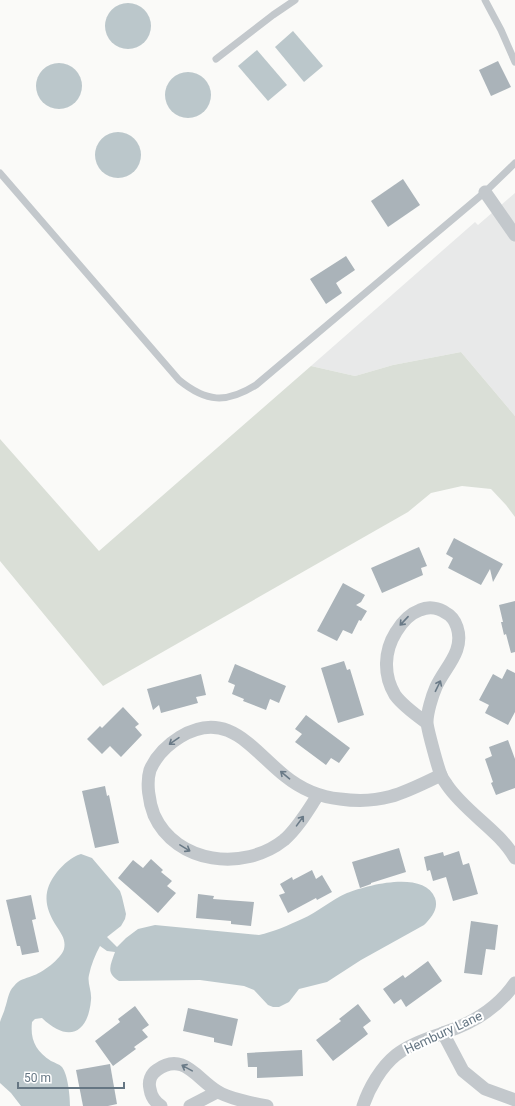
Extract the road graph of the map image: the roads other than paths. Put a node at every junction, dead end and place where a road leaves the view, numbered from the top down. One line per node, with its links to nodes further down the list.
1 (295, 0): 3 (lane)
2 (484, 0): 4 (lane)
3 (216, 59)
4 (515, 62)
5 (515, 163): 7 (lane)
6 (0, 173): 7 (lane)
7 (485, 192): 8 (street)
8 (515, 235)
9 (427, 723): 9 (street, one-way to 9); 10 (street)
10 (441, 776): 11 (street); 12 (street)
11 (318, 795): 11 (street, one-way to 11)
12 (515, 858)
13 (515, 983): 14 (street, Hembury Lane)
14 (443, 1033): 16 (street); 20 (street, Hembury Lane)
15 (217, 1092): 17 (street, one-way to 17); 18 (street); 19 (street)
16 (515, 1100)
17 (161, 1106)
18 (190, 1106)
19 (267, 1106)
20 (363, 1106)

